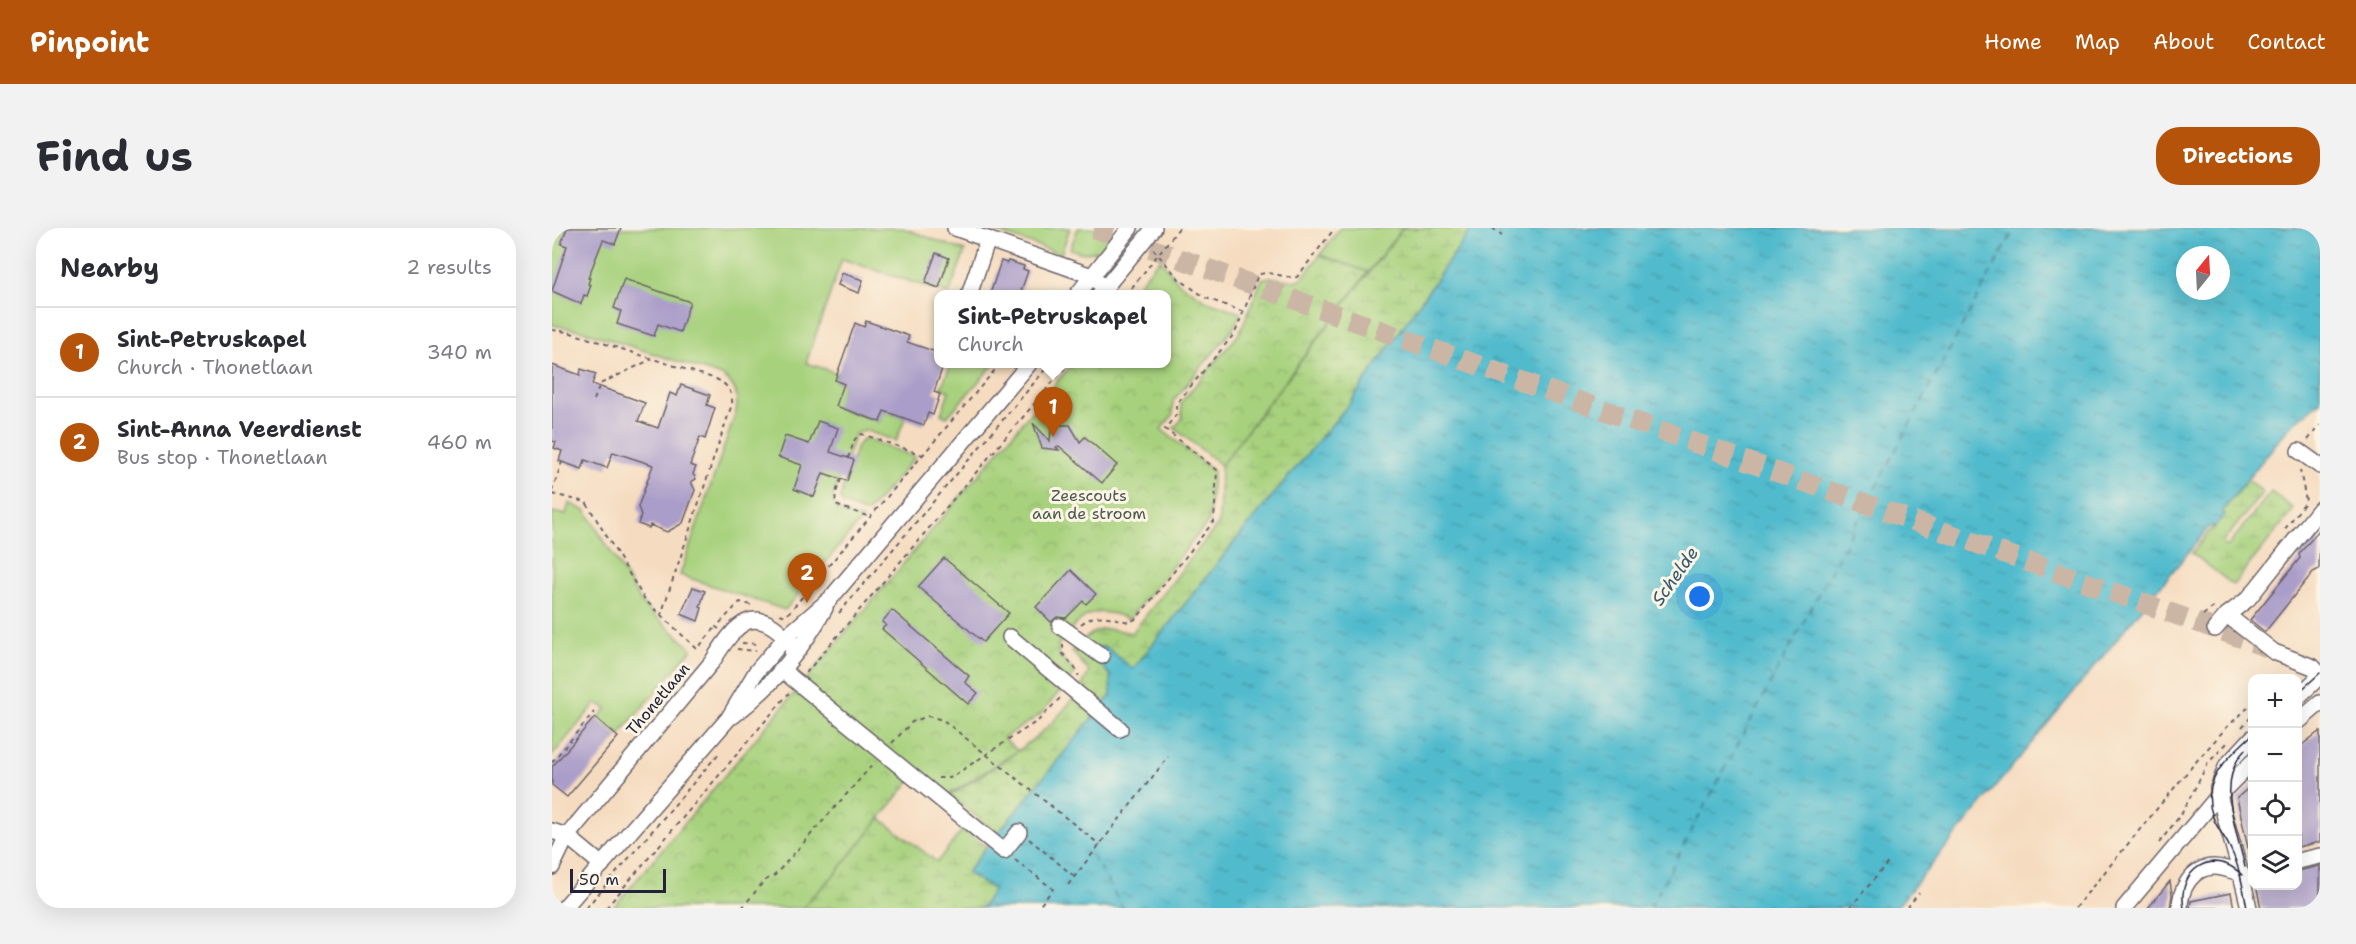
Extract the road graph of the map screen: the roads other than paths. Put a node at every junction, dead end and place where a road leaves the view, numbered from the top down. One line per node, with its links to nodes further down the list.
1 (955, 228): 4 (street)
2 (1130, 228): 5 (street)
3 (1154, 228): 9 (street)
4 (988, 239): 5 (street); 6 (street)
5 (1092, 276): 7 (street); 8 (street)
6 (970, 290)
7 (1080, 290)
8 (1100, 290)
9 (1102, 290)
10 (1025, 368): 14 (street)
11 (2300, 451): 12 (street)
12 (2320, 466)
13 (2320, 509): 15 (street)
14 (830, 599): 19 (street); 21 (street)
15 (2223, 609): 16 (street); 23 (street)
16 (2215, 629)
17 (1066, 630): 20 (street)
18 (1010, 637): 28 (street)
19 (786, 638): 21 (street); 26 (street); 34 (street, Thonetlaan)
20 (1102, 656)
21 (792, 657): 22 (street)
22 (781, 669): 26 (street); 33 (street)
23 (2318, 672): 24 (street)
24 (2302, 692)
25 (2320, 703): 27 (street)
26 (728, 719): 37 (street)
27 (2302, 719)
28 (1120, 729)
29 (2248, 744): 31 (street)
30 (2248, 767): 31 (street)
31 (2219, 794): 39 (street); 41 (street)
32 (552, 831): 34 (street)
33 (1019, 832)
34 (567, 837): 37 (street); 38 (street, Thonetlaan)
35 (2320, 856): 36 (street)
36 (2302, 860)
37 (602, 865): 40 (street)
38 (552, 867)
39 (2247, 873): 42 (street); 43 (street)
40 (564, 908)
41 (2124, 908)
42 (2180, 908)
43 (2249, 908)

